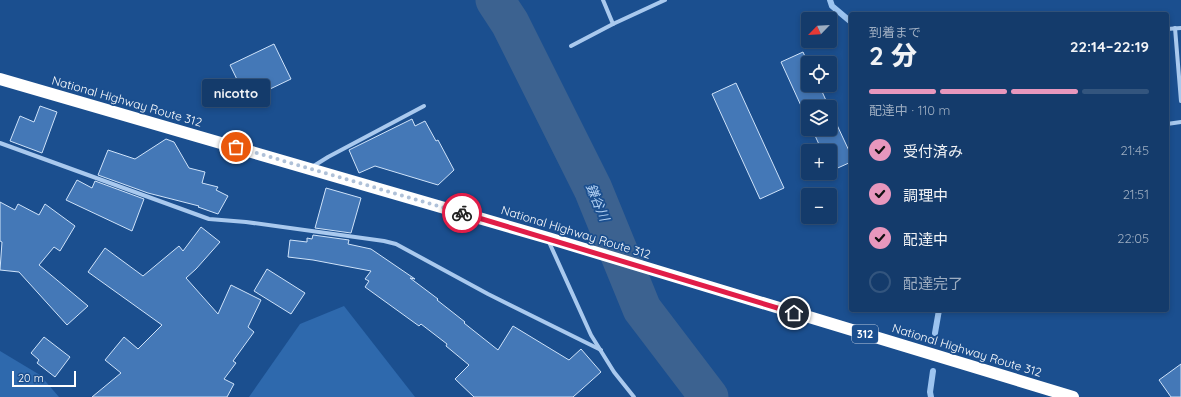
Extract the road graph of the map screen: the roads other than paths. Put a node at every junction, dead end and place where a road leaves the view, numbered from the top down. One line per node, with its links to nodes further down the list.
1 (603, 0): 3 (street)
2 (665, 0): 3 (street)
3 (613, 24): 7 (street)
4 (1175, 28): 5 (street); 6 (street); 9 (street)
5 (1181, 28)
6 (1169, 29)
7 (571, 46)
8 (0, 79): 14 (highway, National Highway Route 312 / 312)
9 (1181, 101)
10 (424, 106): 14 (street)
11 (1181, 122): 12 (street)
12 (1169, 124)
13 (0, 143): 16 (street)
14 (310, 168): 15 (highway, National Highway Route 312 / 312)
15 (548, 238): 16 (street); 18 (highway, National Highway Route 312 / 312)
16 (601, 350): 17 (street)
17 (634, 397)
18 (1073, 397)

